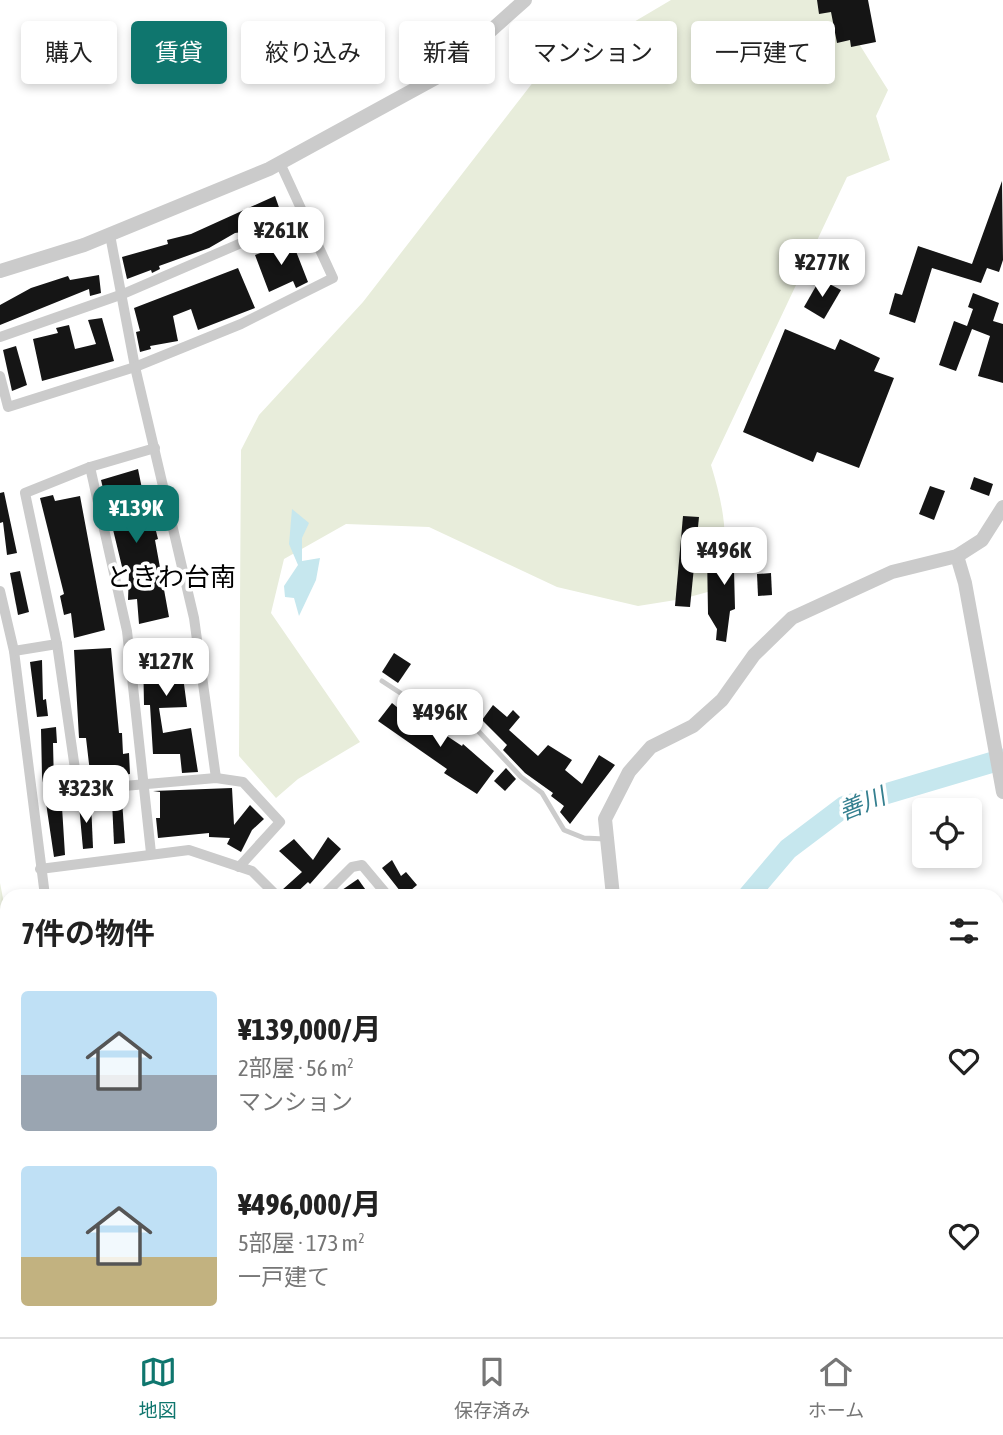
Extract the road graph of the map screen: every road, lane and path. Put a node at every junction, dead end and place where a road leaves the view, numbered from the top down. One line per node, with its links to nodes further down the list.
1 (525, 0): 2 (street)
2 (280, 163): 3 (street); 4 (street)
3 (306, 215): 6 (street); 8 (street)
4 (110, 234): 5 (street); 6 (street)
5 (0, 271)
6 (123, 294): 7 (street); 8 (street)
7 (0, 337)
8 (135, 367): 9 (street); 10 (street)
9 (0, 376)
10 (155, 448): 11 (street); 18 (street)
11 (90, 467): 15 (street); 19 (street)
12 (1003, 507): 13 (street)
13 (957, 556): 20 (street); 21 (street)
14 (0, 591): 16 (street)
15 (57, 644): 16 (street); 19 (street)
16 (13, 651): 24 (street)
17 (382, 681): 21 (lane)
18 (216, 778): 19 (street); 23 (street)
19 (146, 783): 22 (street)
20 (1003, 792)
21 (606, 839): 29 (street)
22 (151, 853): 23 (street); 24 (street)
23 (239, 867): 26 (street)
24 (40, 869): 25 (street)
25 (44, 889)
26 (270, 889)
27 (330, 889): 28 (street)
28 (381, 889)
29 (612, 889)

